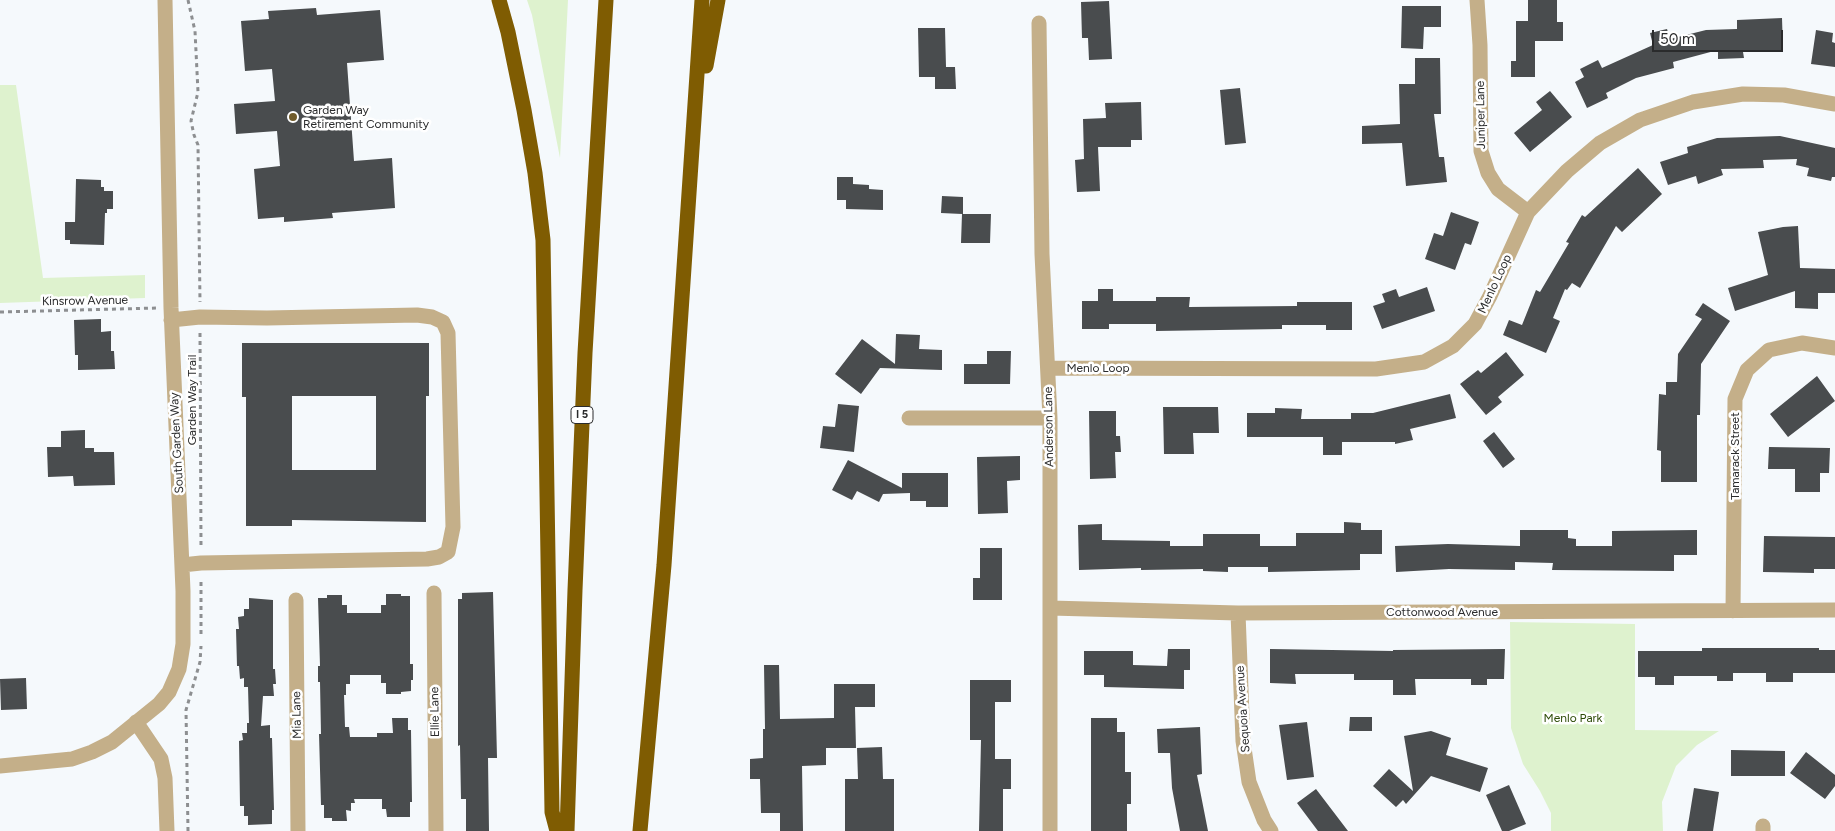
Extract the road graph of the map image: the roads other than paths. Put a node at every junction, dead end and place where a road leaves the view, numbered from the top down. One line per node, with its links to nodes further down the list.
1 (165, 0): 11 (street, South Garden Way)
2 (499, 0): 28 (highway)
3 (606, 0): 29 (highway, I 5)
4 (702, 0): 9 (highway)
5 (718, 0): 9 (highway)
6 (1477, 0): 10 (street, Juniper Lane)
7 (1040, 23): 13 (street, Anderson Lane)
8 (1835, 104): 10 (street, Menlo Loop)
9 (693, 139): 30 (highway)
10 (1528, 212): 13 (street, Menlo Loop)
11 (171, 314): 16 (street, South Garden Way); 16 (street)
12 (1835, 348): 21 (street, Tamarack Street)
13 (1048, 368): 15 (street, Anderson Lane)
14 (909, 418): 15 (street)
15 (1050, 418): 19 (street, Anderson Lane)
16 (182, 565): 23 (street, South Garden Way)
17 (434, 593): 27 (street, Ellie Lane)
18 (296, 600): 26 (street, Mia Lane)
19 (1050, 608): 22 (street, Cottonwood Avenue); 31 (street, Anderson Lane)
20 (1835, 610): 21 (street, Cottonwood Avenue)
21 (1733, 611): 22 (street, Cottonwood Avenue)
22 (1238, 613): 32 (street, Sequoia Avenue)
23 (136, 722): 24 (street, South Garden Way); 25 (street)
24 (0, 766)
25 (167, 831)
26 (298, 831)
27 (436, 831)
28 (558, 831)
29 (567, 831)
30 (640, 831)
31 (1050, 831)
32 (1271, 831)

